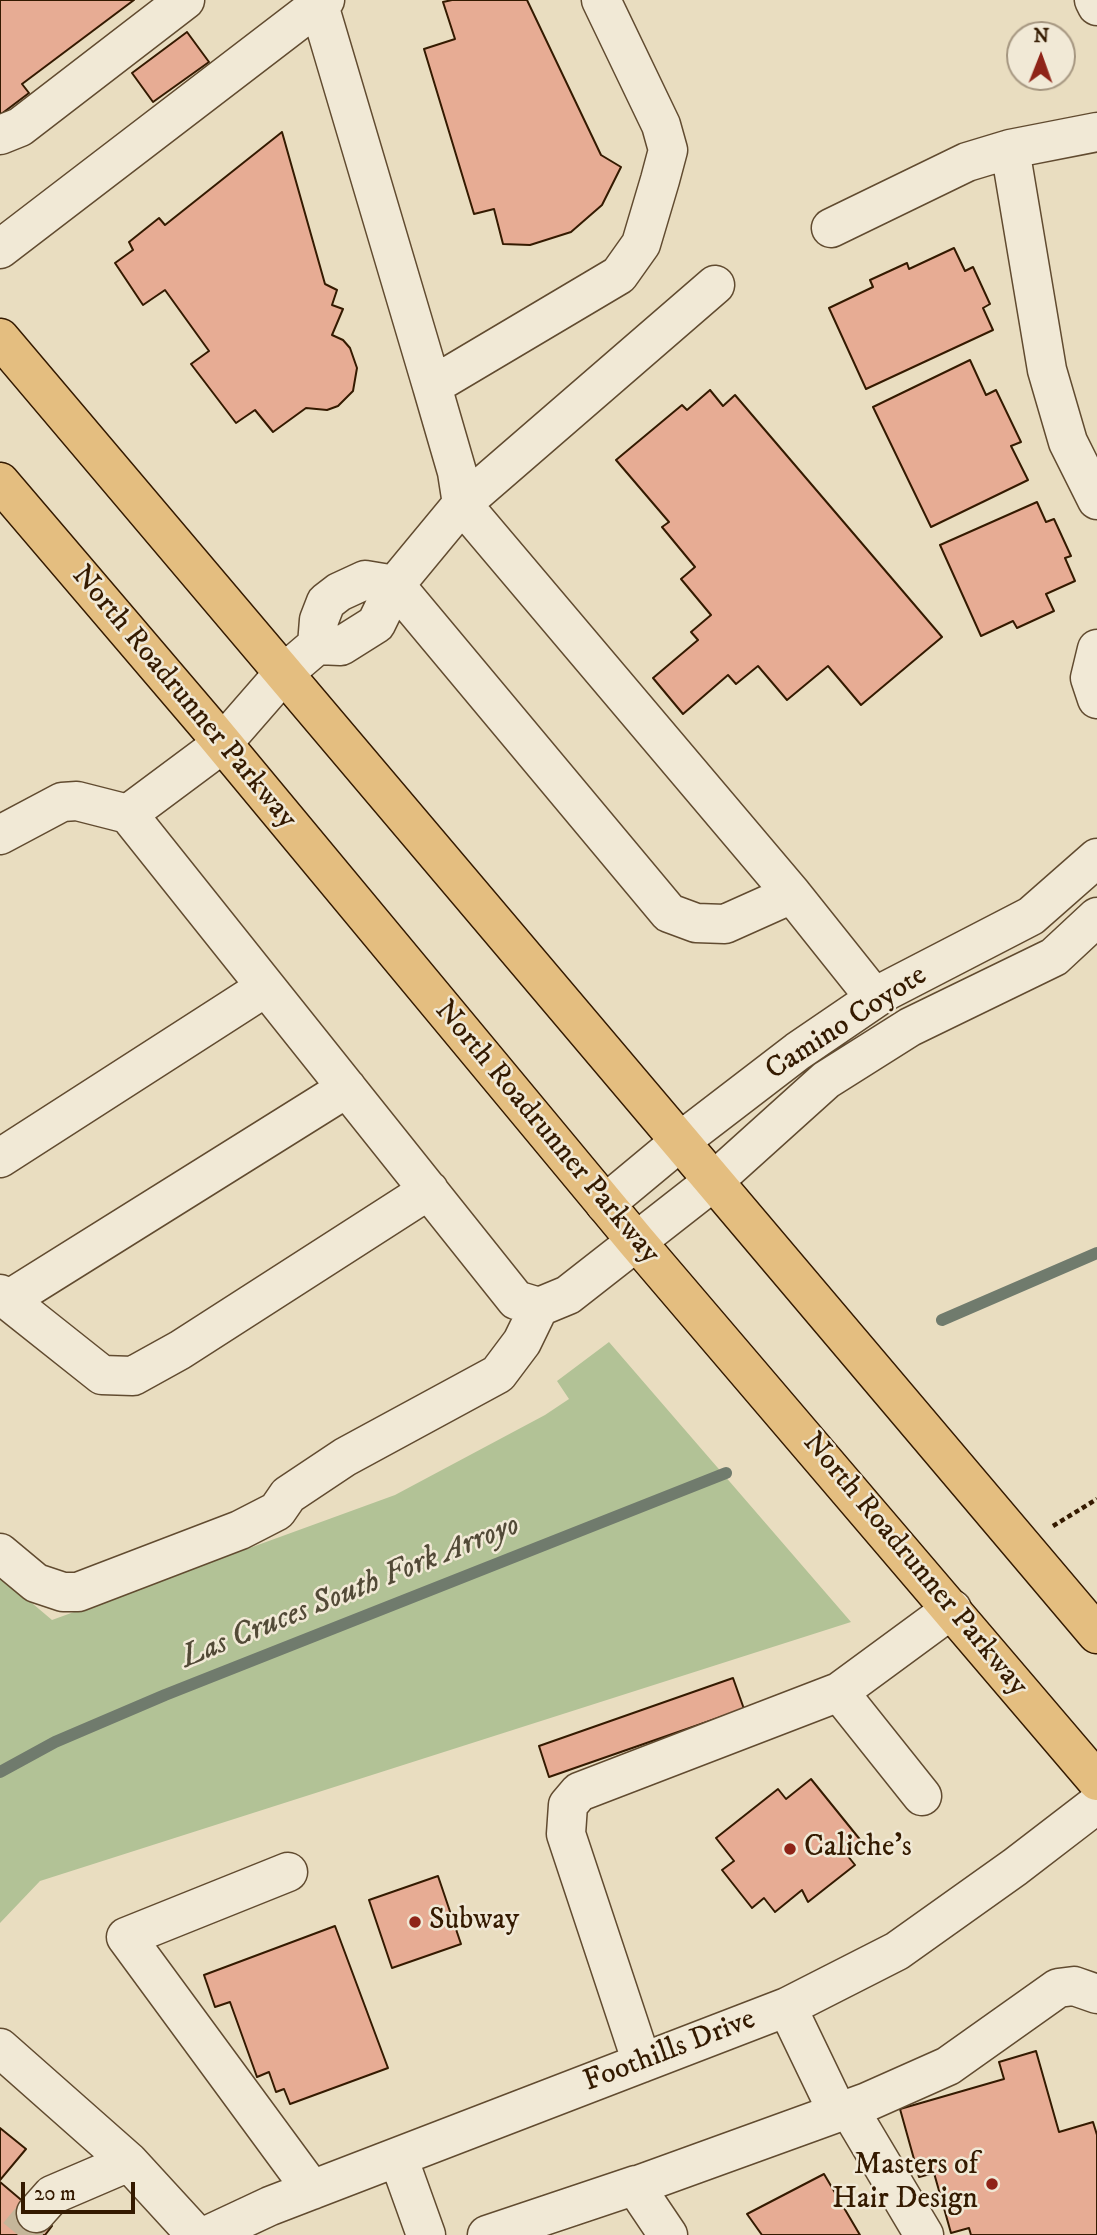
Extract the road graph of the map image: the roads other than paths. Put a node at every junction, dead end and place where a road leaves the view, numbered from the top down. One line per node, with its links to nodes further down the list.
1 (186, 0): 7 (street)
2 (601, 0): 13 (street)
3 (1094, 0): 5 (street)
4 (322, 2): 10 (street); 13 (street)
5 (1097, 6)
6 (1097, 132): 8 (street)
7 (0, 135)
8 (1010, 149): 9 (street); 15 (street)
9 (831, 228)
10 (0, 249)
11 (715, 285): 16 (street)
12 (0, 338): 19 (main road)
13 (432, 386): 16 (street)
14 (0, 482): 21 (main road, North Roadrunner Parkway)
15 (1097, 500)
16 (462, 504): 17 (street); 25 (street)
17 (395, 585): 19 (street); 25 (street)
18 (1097, 649): 20 (street)
19 (283, 674): 21 (street); 30 (main road)
20 (1097, 699)
21 (222, 744): 22 (street); 34 (main road, North Roadrunner Parkway)
22 (128, 814): 23 (street); 27 (street)
23 (10, 825)
24 (1097, 858): 28 (street, Camino Coyote)
25 (792, 894): 28 (street)
26 (1097, 917): 32 (street, Camino Coyote)
27 (266, 987): 29 (street); 31 (street)
28 (875, 998): 30 (street, Camino Coyote)
29 (347, 1088): 33 (street); 36 (street)
30 (681, 1140): 32 (main road); 34 (street, Camino Coyote)
31 (0, 1158)
32 (715, 1180): 35 (street, Camino Coyote); 40 (main road)
33 (429, 1190): 36 (street); 37 (street)
34 (605, 1204): 35 (main road, North Roadrunner Parkway)
35 (636, 1241): 37 (street, Camino Coyote); 39 (main road, North Roadrunner Parkway)
36 (4, 1297)
37 (539, 1307): 38 (street)
38 (0, 1553)
39 (951, 1609): 41 (street); 42 (main road, North Roadrunner Parkway)
40 (1097, 1634)
41 (839, 1692): 43 (street); 49 (street)
42 (1097, 1781)
43 (922, 1796)
44 (1097, 1804): 47 (street, Foothills Drive)
45 (288, 1872): 54 (street)
46 (1097, 1994): 50 (street)
47 (787, 2007): 49 (street, Foothills Drive); 50 (street)
48 (0, 2048): 52 (street)
49 (642, 2063): 51 (street, Foothills Drive)
50 (844, 2111): 53 (street); 61 (street)
51 (398, 2157): 54 (street, Foothills Drive); 58 (street)
52 (129, 2162): 55 (street); 56 (street)
53 (636, 2185): 59 (street); 60 (street)
54 (312, 2190): 57 (street, Foothills Drive)
55 (36, 2213)
56 (196, 2235)
57 (208, 2235)
58 (426, 2235)
59 (486, 2235)
60 (668, 2235)
61 (924, 2235)

